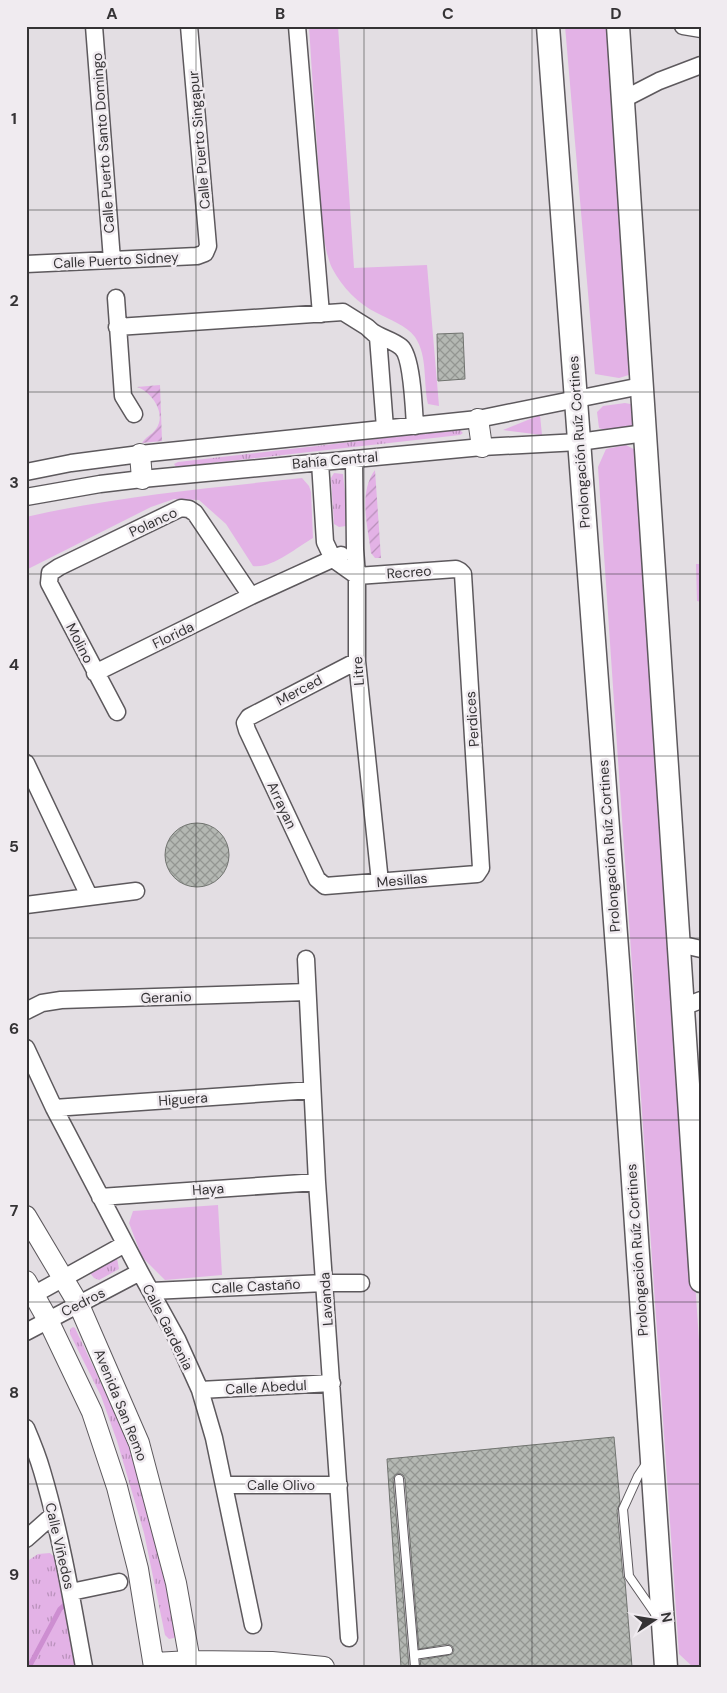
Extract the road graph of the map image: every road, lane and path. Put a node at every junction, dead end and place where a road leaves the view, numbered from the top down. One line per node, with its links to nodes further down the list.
1 (94, 26): 11 (street, Calle Puerto Santo Domingo)
2 (189, 26): 10 (street, Calle Puerto Singapur)
3 (297, 26): 14 (street)
4 (548, 26): 18 (main road, Prolongación Ruíz Cortines)
5 (618, 26): 9 (main road)
6 (683, 26): 7 (street)
7 (701, 29)
8 (701, 65): 9 (street)
9 (622, 100): 17 (main road)
10 (205, 254): 11 (street, Calle Puerto Sidney)
11 (112, 260): 12 (street, Calle Puerto Sidney)
12 (26, 264)
13 (116, 298): 15 (street)
14 (321, 314): 15 (street); 16 (street)
15 (117, 328): 19 (street)
16 (372, 332): 21 (street); 22 (street)
17 (641, 386): 18 (street, Bahía Central); 23 (main road)
18 (576, 399): 20 (street, Bahía Central); 24 (main road, Prolongación Ruíz Cortines)
19 (134, 414)
20 (478, 419): 21 (street, Bahía Central); 25 (street)
21 (415, 426): 22 (street, Bahía Central)
22 (385, 428): 26 (street, Bahía Central)
23 (645, 434): 24 (street, Bahía Central); 49 (main road)
24 (579, 442): 25 (street, Bahía Central); 75 (main road, Prolongación Ruíz Cortines)
25 (482, 447): 27 (street, Bahía Central)
26 (140, 454): 29 (street, Bahía Central); 30 (street)
27 (354, 458): 28 (street, Bahía Central); 32 (street, Litre)
28 (320, 462): 30 (street, Bahía Central); 33 (street)
29 (26, 472)
30 (142, 479): 31 (street, Bahía Central)
31 (26, 497)
32 (355, 549): 33 (street, Florida); 36 (street, Litre)
33 (333, 559): 36 (street); 37 (street, Florida)
34 (460, 571): 36 (street, Recreo); 43 (street, Perdices)
35 (50, 573): 37 (street, Polanco); 39 (street, Molino)
36 (357, 576): 38 (street, Litre)
37 (251, 596): 39 (street, Florida)
38 (356, 660): 41 (street, Merced); 44 (street, Litre)
39 (96, 673): 40 (street, Molino)
40 (117, 712)
41 (246, 723): 45 (street, Arrayan)
42 (26, 763): 47 (street)
43 (481, 868): 44 (street, Mesillas)
44 (380, 882): 45 (street, Mesillas)
45 (321, 884)
46 (136, 891): 47 (street)
47 (89, 896): 48 (street)
48 (26, 905)
49 (679, 944): 50 (street); 53 (main road)
50 (701, 950)
51 (306, 960): 52 (street, Lavanda)
52 (307, 992): 54 (street, Geranio); 56 (street, Lavanda)
53 (692, 1003): 64 (main road)
54 (26, 1011)
55 (26, 1048): 57 (street, Calle Gardenia)
56 (312, 1090): 57 (street, Higuera); 58 (street, Lavanda)
57 (54, 1108): 59 (street, Calle Gardenia)
58 (317, 1182): 59 (street, Haya); 65 (street, Lavanda)
59 (100, 1197): 61 (street, Calle Gardenia)
60 (26, 1216): 63 (street, Avenida San Remo)
61 (125, 1244): 62 (street, Calle Gardenia); 63 (street)
62 (140, 1272): 68 (street, Calle Gardenia); 69 (street, Cedros)
63 (64, 1278): 67 (street); 69 (street, Avenida San Remo)
64 (701, 1281)
65 (325, 1283): 66 (street, Calle Castaño); 68 (street, Calle Castaño); 72 (street, Lavanda)
66 (362, 1283)
67 (29, 1292): 70 (street)
68 (151, 1292): 73 (street, Calle Gardenia)
69 (79, 1305): 70 (street, Cedros); 88 (street, Avenida San Remo)
70 (48, 1320): 71 (street, Cedros); 89 (street)
71 (26, 1332)
72 (332, 1383): 73 (street, Calle Abedul); 78 (street, Lavanda)
73 (200, 1390): 77 (street, Calle Gardenia)
74 (26, 1428): 79 (street, Calle Viñedos)
75 (652, 1450): 83 (main road, Prolongación Ruíz Cortines); 83 (lane)
76 (399, 1479): 87 (lane)
77 (224, 1485): 78 (street, Calle Olivo); 84 (street, Calle Gardenia)
78 (338, 1485): 85 (street, Lavanda)
79 (53, 1515): 80 (street); 82 (street, Calle Viñedos)
80 (26, 1539)
81 (119, 1582): 82 (street)
82 (70, 1592): 90 (street, Calle Viñedos)
83 (663, 1625): 93 (main road, Prolongación Ruíz Cortines)
84 (253, 1626)
85 (349, 1638)
86 (448, 1650): 87 (lane)
87 (414, 1655): 92 (lane)
88 (191, 1664): 89 (street); 91 (street)
89 (154, 1665)
90 (84, 1667)
91 (324, 1667)
92 (415, 1667)
93 (666, 1667)

